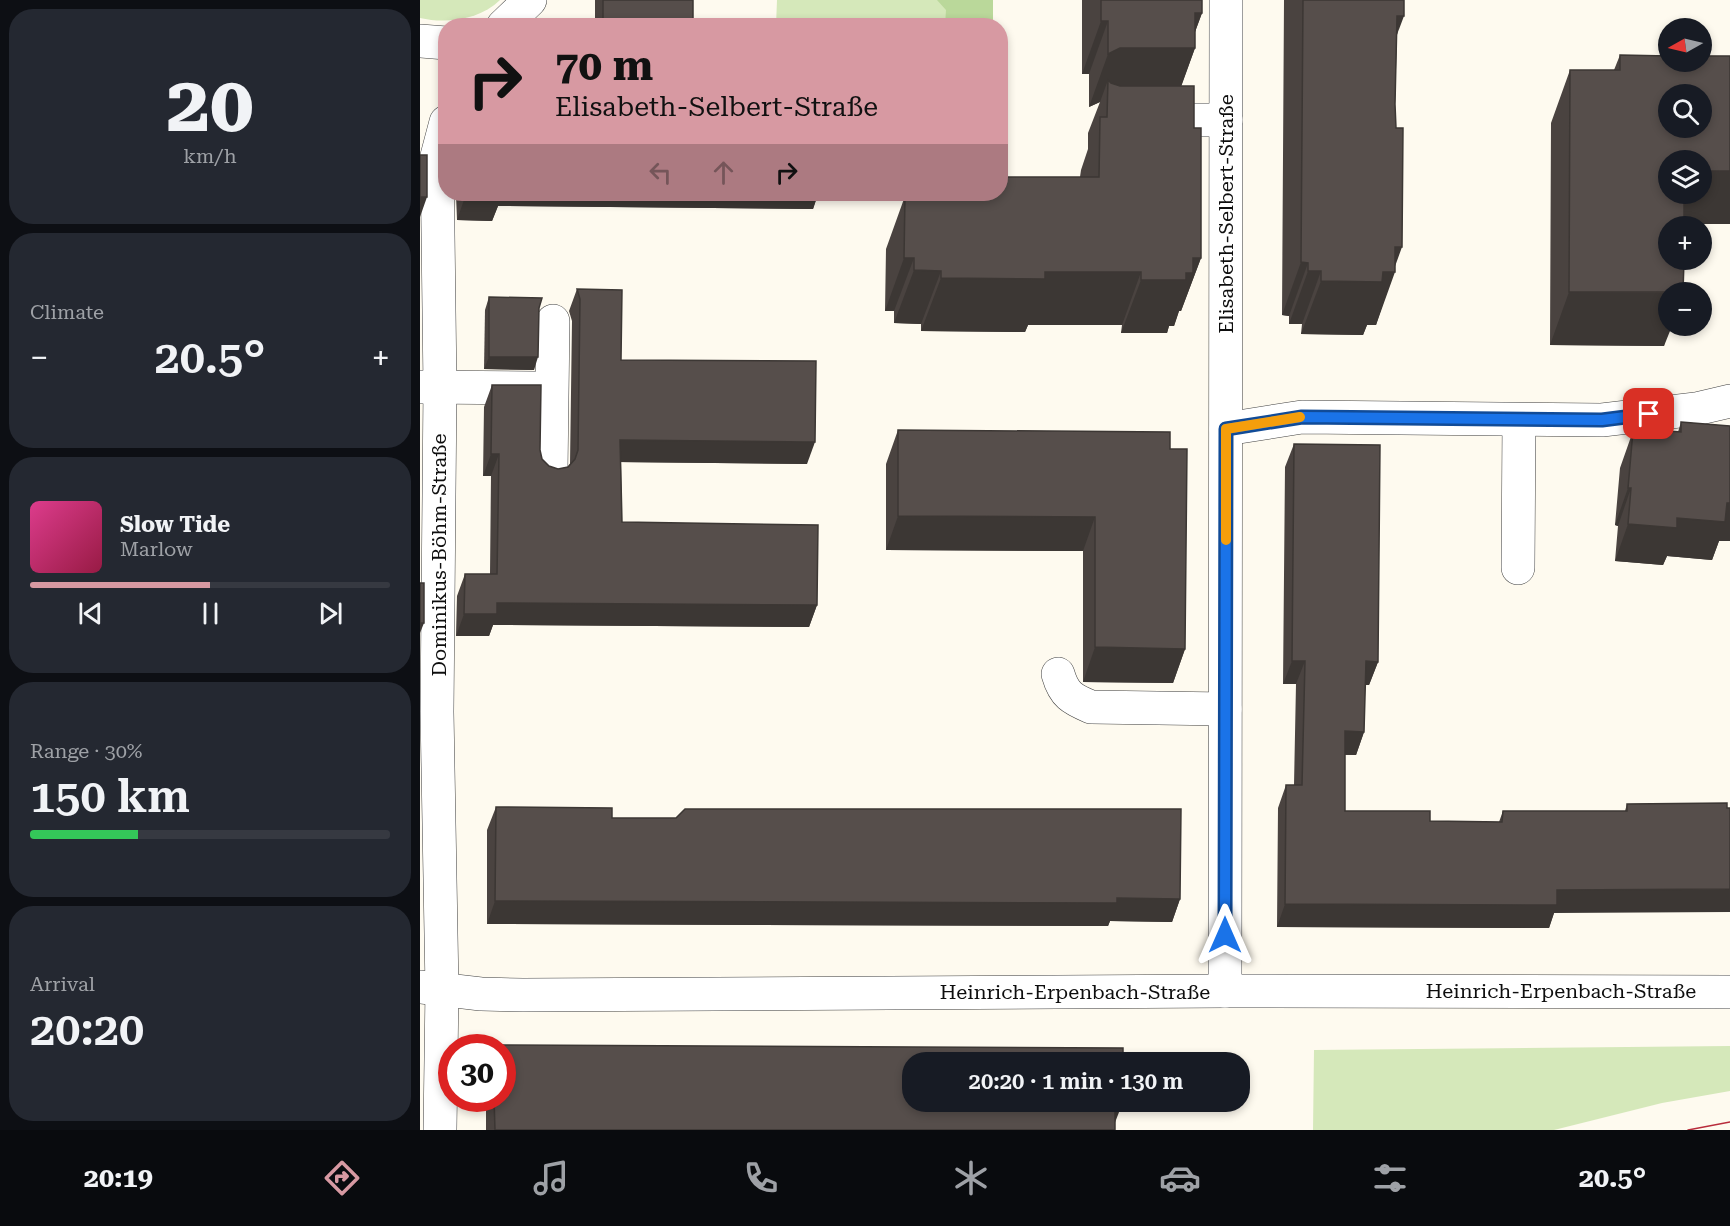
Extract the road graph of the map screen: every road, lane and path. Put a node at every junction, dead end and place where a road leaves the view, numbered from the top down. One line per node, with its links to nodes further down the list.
1 (530, 0): 3 (street)
2 (1226, 0): 7 (street, Elisabeth-Selbert-Straße)
3 (511, 18)
4 (420, 41): 5 (street)
5 (438, 42)
6 (1124, 120): 7 (street)
7 (1226, 120): 14 (street, Elisabeth-Selbert-Straße)
8 (438, 152): 10 (street, Dominikus-Böhm-Straße)
9 (553, 321): 11 (street)
10 (430, 387): 11 (street); 19 (street, Dominikus-Böhm-Straße)
11 (552, 388): 15 (street)
12 (1730, 401): 13 (street)
13 (1519, 420): 14 (street); 16 (street)
14 (1226, 429): 18 (street, Elisabeth-Selbert-Straße)
15 (551, 472)
16 (1518, 568)
17 (1058, 675): 18 (street)
18 (1225, 709): 20 (street, Elisabeth-Selbert-Straße)
19 (431, 988): 20 (street, Heinrich-Erpenbach-Straße); 22 (street, Dominikus-Böhm-Straße)
20 (1225, 991): 21 (street, Heinrich-Erpenbach-Straße)
21 (1730, 992)
22 (440, 1130)

